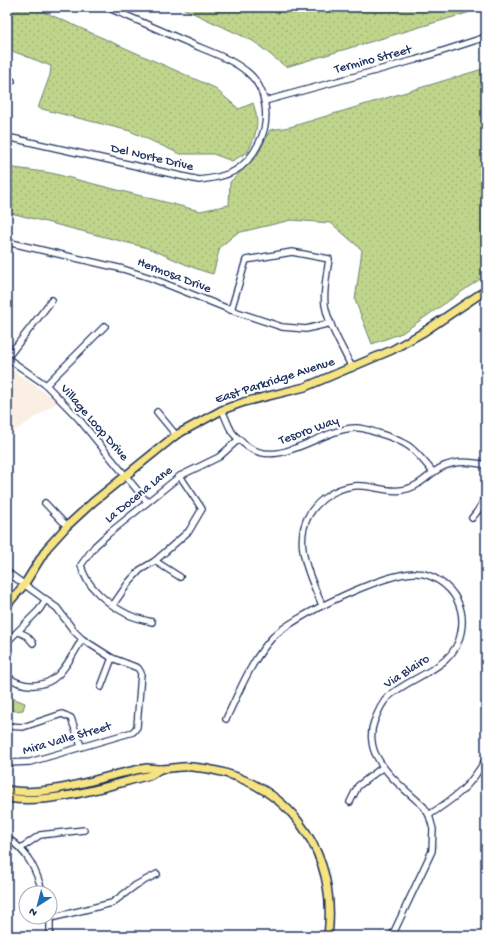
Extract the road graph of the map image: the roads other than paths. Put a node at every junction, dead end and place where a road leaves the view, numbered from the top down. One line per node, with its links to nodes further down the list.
1 (107, 7): 3 (street)
2 (486, 37): 3 (street, Termino Street)
3 (265, 101): 4 (street, Del Norte Drive)
4 (7, 136)
5 (7, 242): 8 (street, Hermosa Drive)
6 (486, 290): 12 (main road, East Parkridge Avenue)
7 (52, 300): 11 (street)
8 (231, 310): 9 (street, Hermosa Drive); 9 (street)
9 (331, 323): 12 (street)
10 (105, 326): 13 (street)
11 (7, 358): 13 (street, Village Loop Drive)
12 (352, 368): 14 (main road, East Parkridge Avenue)
13 (46, 385): 20 (street, Village Loop Drive)
14 (222, 410): 16 (main road, East Parkridge Avenue); 17 (street, Tesoro Way)
15 (157, 412): 16 (street)
16 (176, 435): 20 (main road, East Parkridge Avenue)
17 (239, 439): 19 (street, Tesoro Way); 21 (street, La Docena Lane)
18 (486, 465): 19 (street)
19 (433, 472): 34 (street)
20 (125, 476): 23 (street, Village Loop Drive); 26 (main road, East Parkridge Avenue)
21 (180, 476): 23 (street, La Docena Lane); 27 (street)
22 (486, 492): 25 (street)
23 (147, 502): 33 (street, La Docena Lane)
24 (45, 504): 26 (street)
25 (472, 518)
26 (68, 526): 30 (main road, East Parkridge Avenue)
27 (155, 561): 29 (street); 33 (street)
28 (7, 572): 30 (street)
29 (180, 577)
30 (24, 585): 31 (street); 32 (main road, East Parkridge Avenue)
31 (46, 599): 36 (street); 37 (street)
32 (7, 605)
33 (113, 605): 35 (street)
34 (322, 605): 43 (street, Via Blairo); 48 (street, Via Blairo)
35 (152, 622)
36 (19, 632): 38 (street); 39 (street)
37 (82, 639): 40 (street); 41 (street)
38 (7, 642)
39 (33, 643)
40 (112, 658): 42 (street); 45 (street, Mira Valle Street)
41 (7, 676)
42 (101, 687)
43 (226, 719)
44 (7, 726): 45 (street)
45 (80, 746): 47 (street, Mira Valle Street)
46 (486, 759): 53 (street)
47 (7, 763)
48 (383, 767): 52 (street); 53 (street, Via Blairo)
49 (160, 769): 50 (main road); 51 (main road); 62 (main road)
50 (7, 790)
51 (7, 798)
52 (350, 802)
53 (429, 815): 63 (street, Via Blairo)
54 (84, 830): 56 (street)
55 (7, 838): 56 (street)
56 (21, 848): 58 (street)
57 (157, 874): 59 (street)
58 (40, 885)
59 (58, 916)
60 (50, 925): 61 (street)
61 (50, 936)
62 (328, 936)
63 (392, 936)

